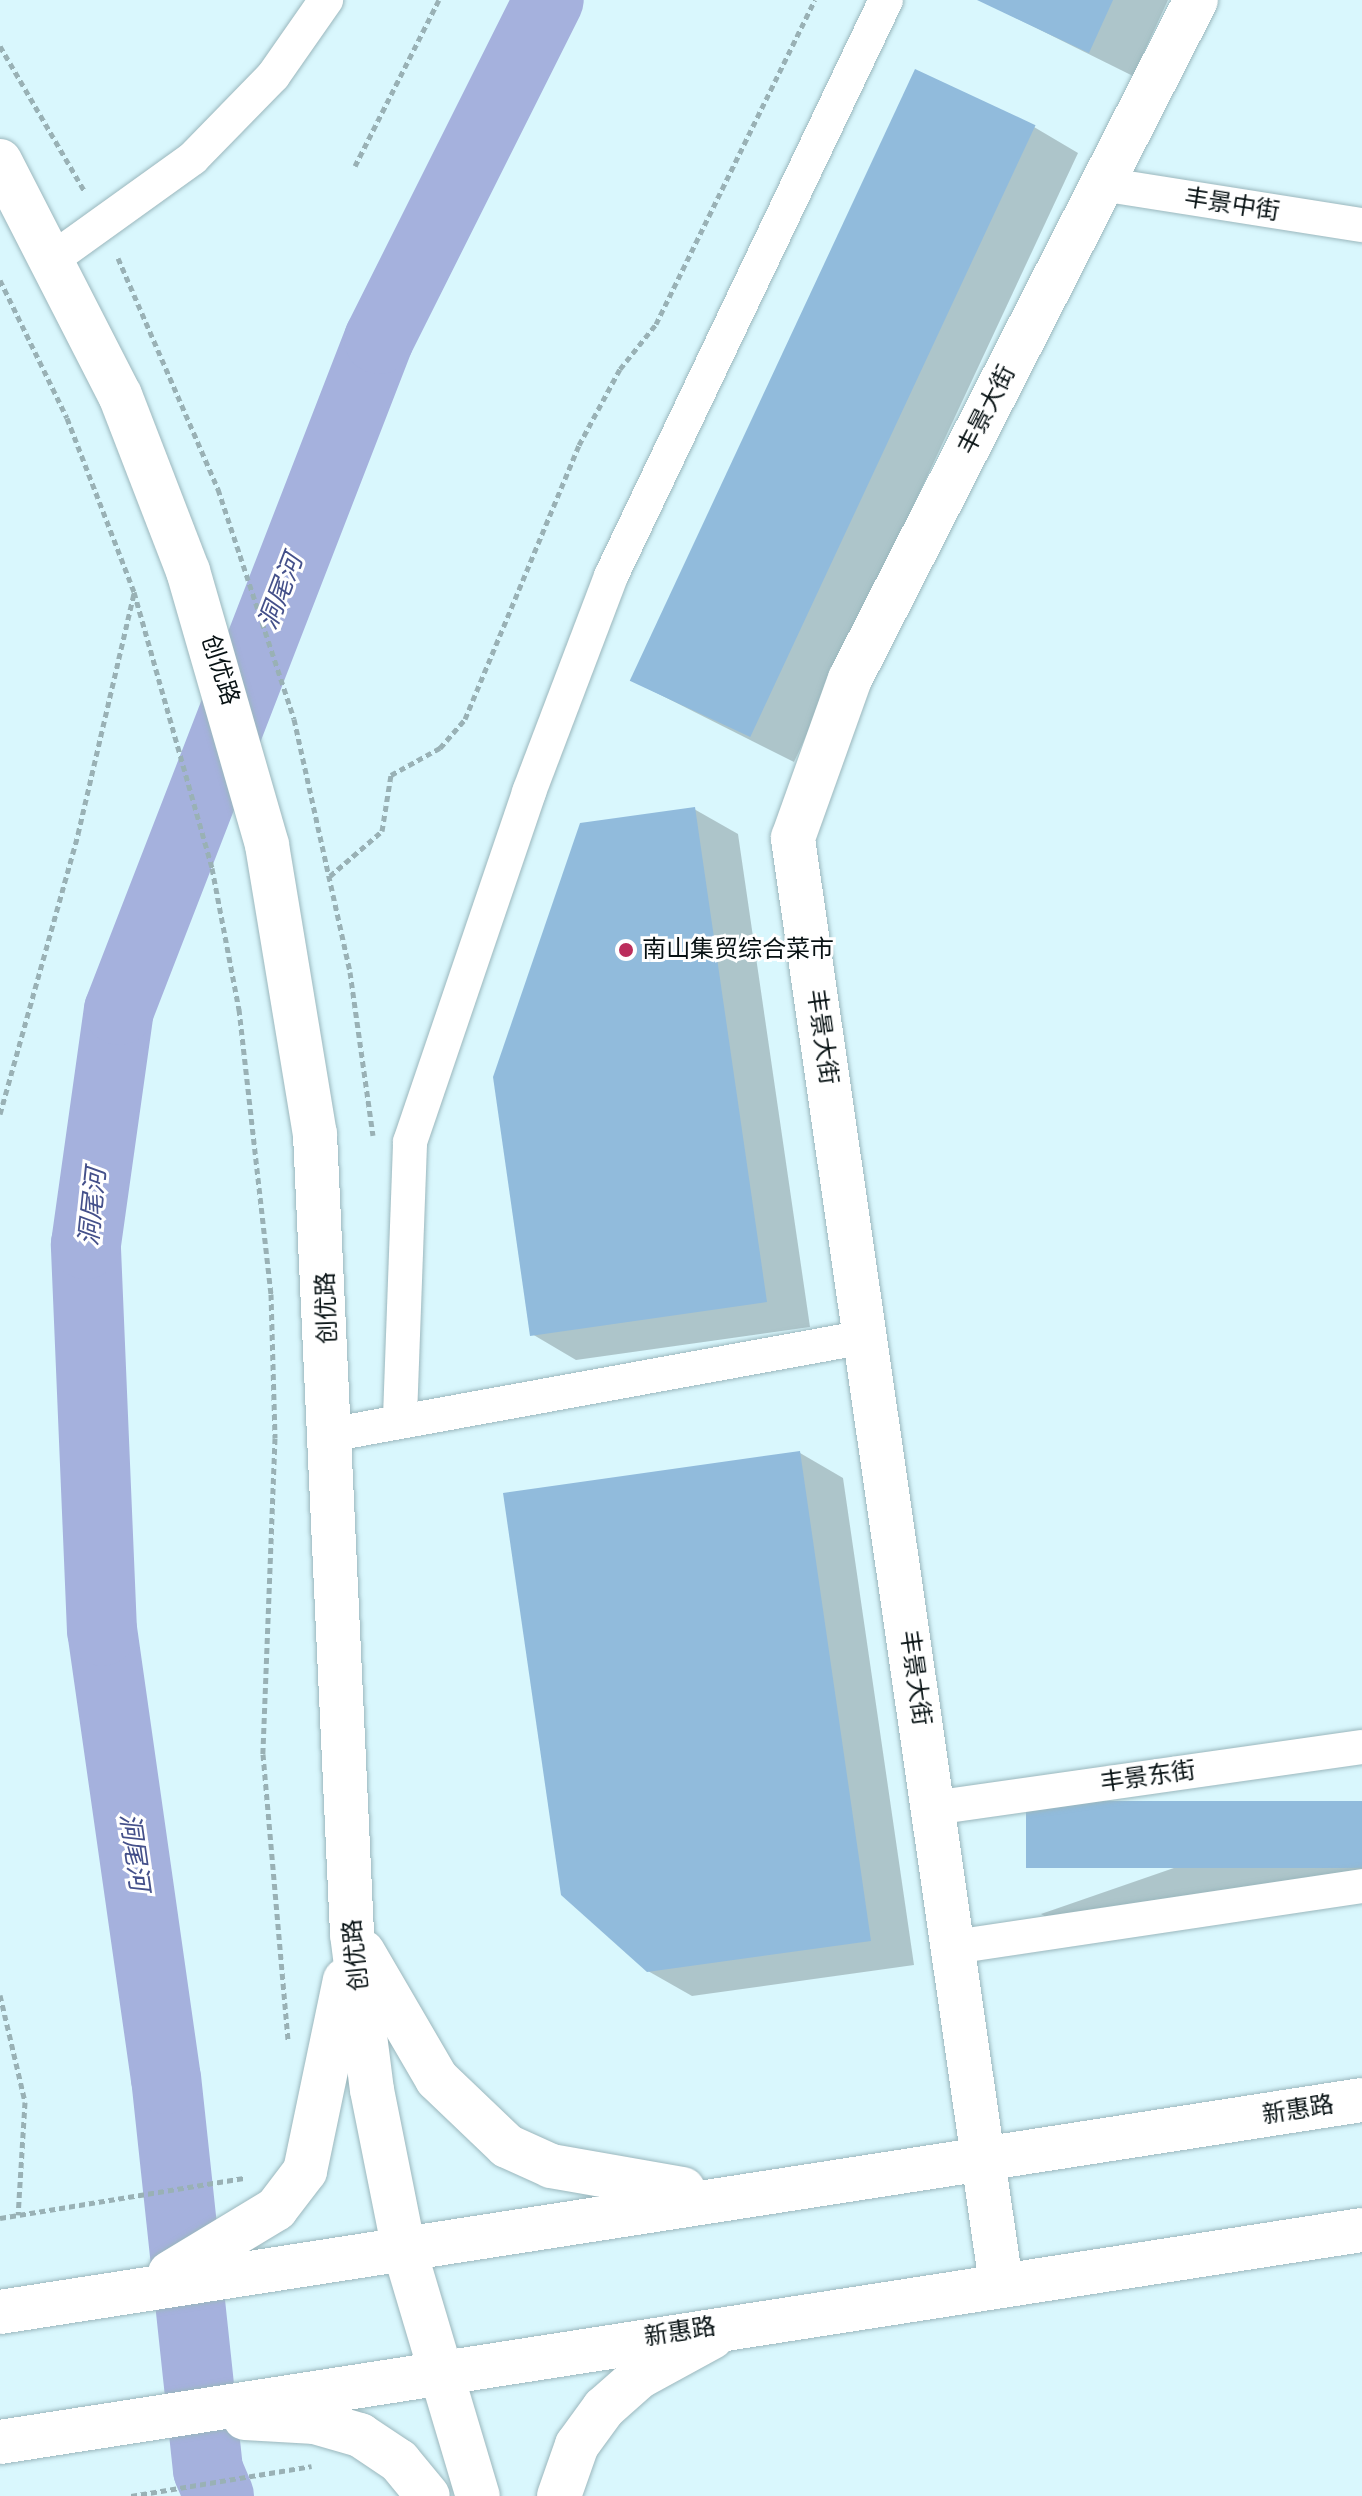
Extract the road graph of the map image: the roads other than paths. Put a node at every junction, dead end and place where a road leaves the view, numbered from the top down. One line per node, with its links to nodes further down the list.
1 (326, 0): 7 (street)
2 (886, 0): 9 (street)
3 (1196, 0): 5 (street, 丰景大街)
4 (0, 161): 7 (street, 创优路)
5 (1102, 184): 6 (street, 丰景中街); 8 (street, 丰景大街)
6 (1362, 225)
7 (54, 258): 10 (street, 创优路)
8 (865, 1337): 9 (street); 12 (street, 丰景大街)
9 (400, 1417): 10 (street)
10 (329, 1435): 14 (street, 创优路)
11 (1362, 1747): 12 (street, 丰景东街)
12 (933, 1808): 15 (street, 丰景大街)
13 (1362, 1886): 15 (street)
14 (352, 1934): 18 (street); 20 (street, 创优路); 22 (street)
15 (954, 1947): 17 (street, 丰景大街)
16 (1362, 2100): 17 (street, 新惠路)
17 (984, 2157): 18 (street, 新惠路); 21 (street, 丰景大街)
18 (725, 2196): 20 (street, 新惠路)
19 (1362, 2230): 21 (street, 新惠路)
20 (403, 2245): 22 (street, 新惠路); 25 (street, 创优路)
21 (1001, 2284): 24 (street, 新惠路)
22 (142, 2288): 23 (street, 新惠路)
23 (0, 2312)
24 (739, 2323): 25 (street, 新惠路); 30 (street)
25 (436, 2368): 26 (street, 新惠路); 29 (street, 创优路)
26 (314, 2405): 27 (street); 28 (street)
27 (0, 2442)
28 (428, 2496)
29 (478, 2496)
30 (559, 2496)

